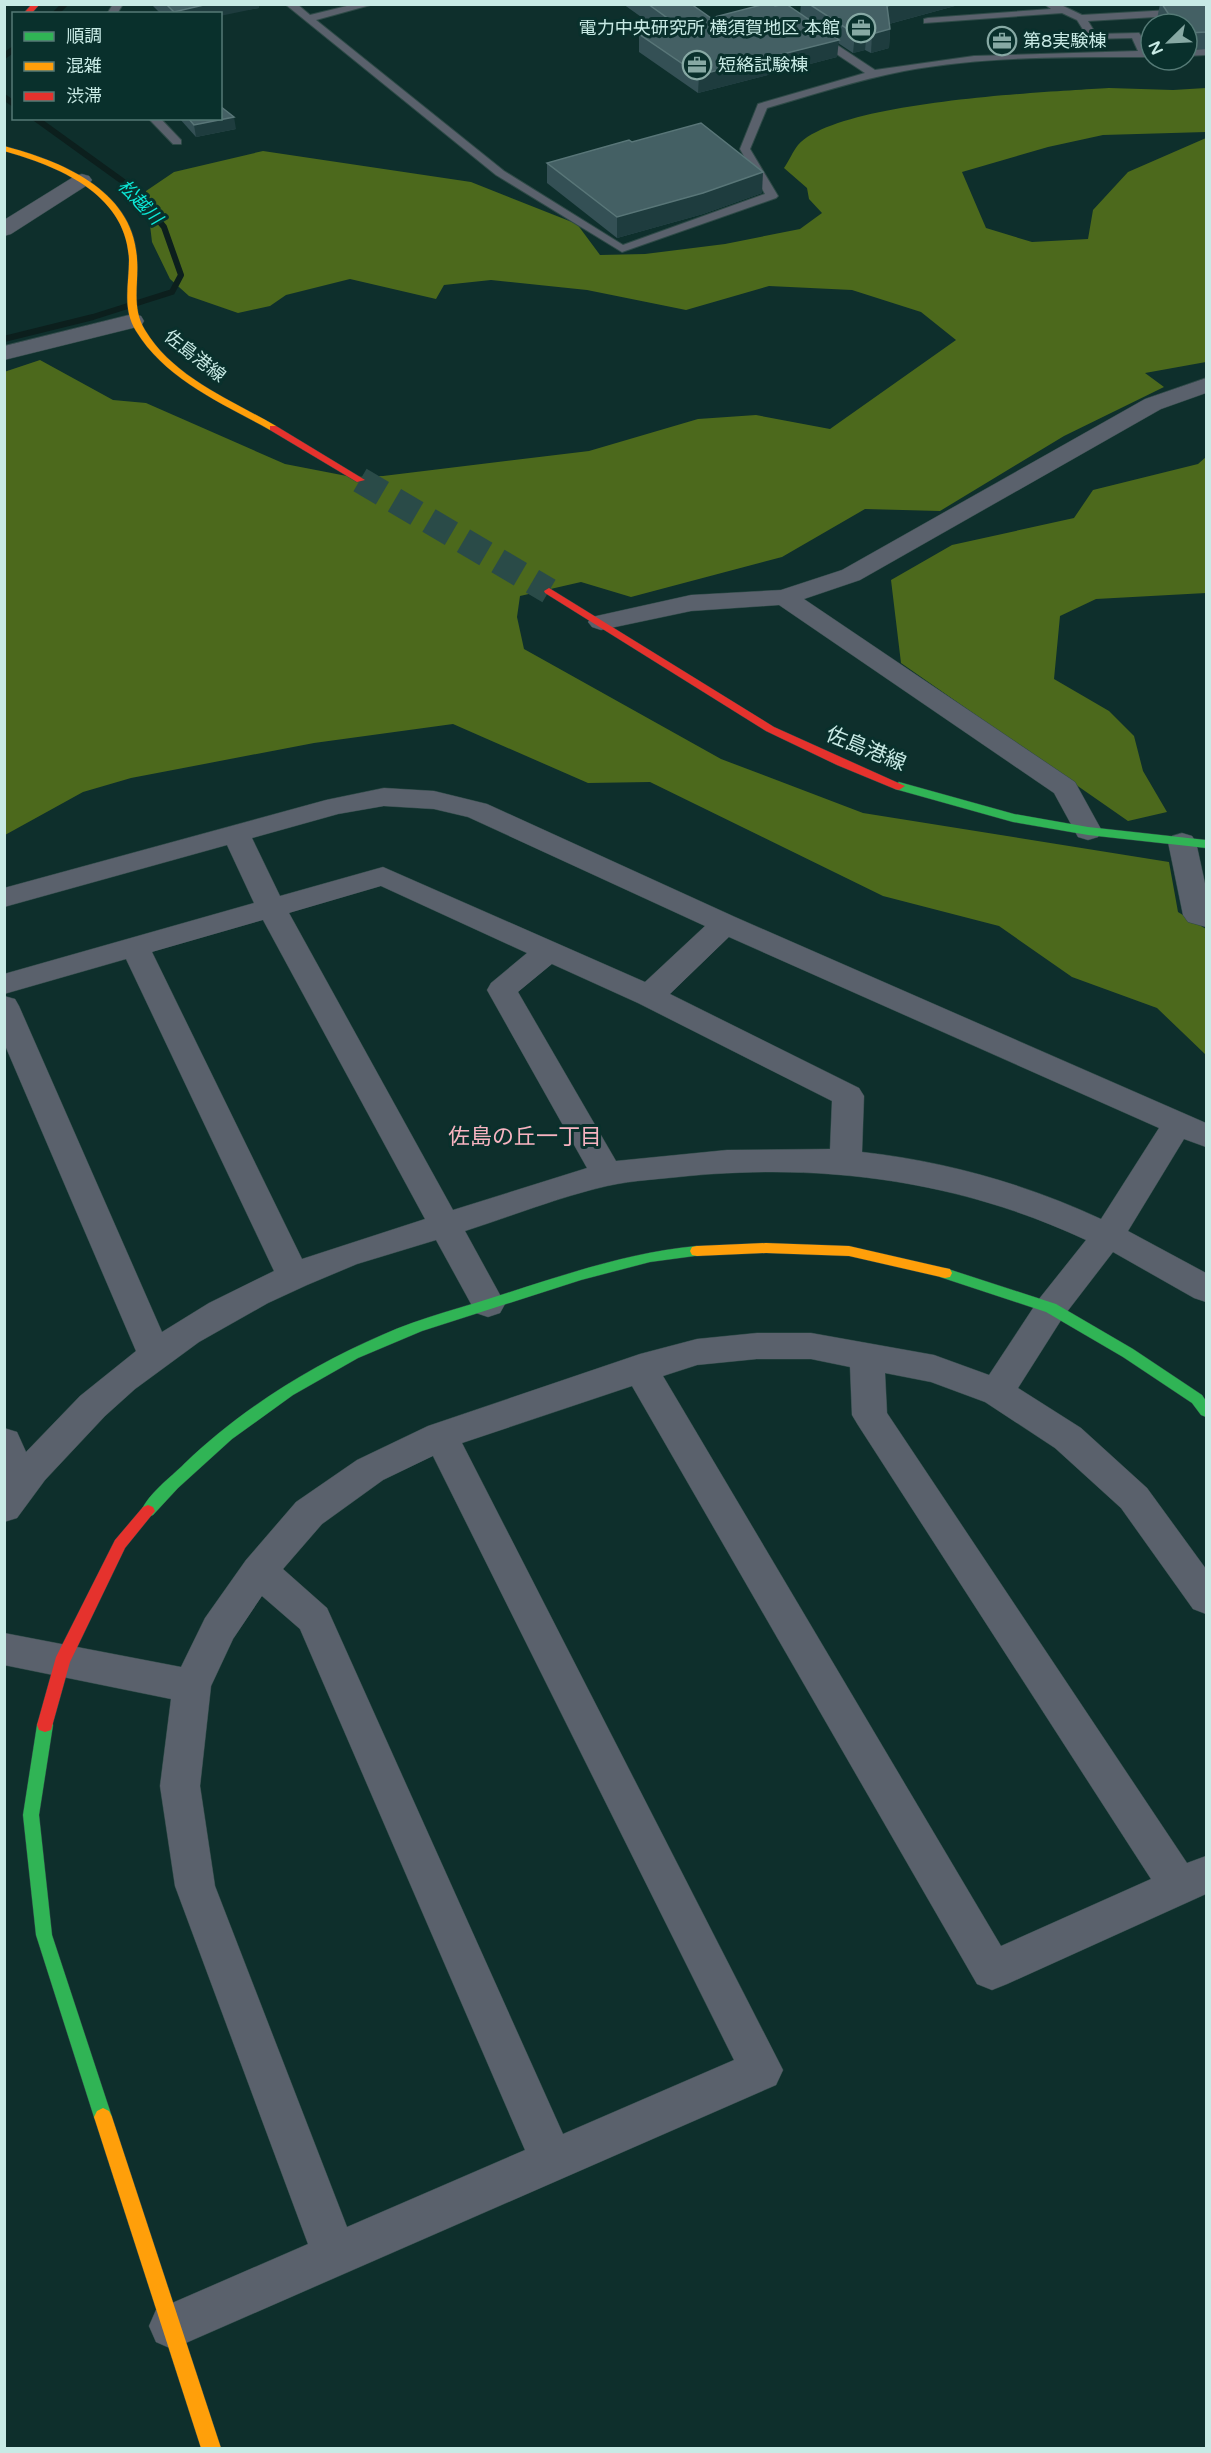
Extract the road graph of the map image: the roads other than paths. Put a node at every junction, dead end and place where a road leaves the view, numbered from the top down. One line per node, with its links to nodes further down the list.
1 (290, 4): 7 (lane)
2 (369, 4): 7 (lane)
3 (1049, 4): 4 (lane)
4 (1060, 11): 6 (lane); 8 (lane)
5 (1206, 11): 6 (lane)
6 (1081, 18): 10 (lane)
7 (308, 19): 12 (lane)
8 (928, 21)
9 (809, 31): 12 (lane)
10 (1139, 41)
11 (1139, 54): 12 (lane)
12 (873, 74)
13 (155, 120): 14 (lane)
14 (177, 141)
15 (7, 152): 16 (main road)
16 (82, 180): 17 (street); 18 (main road)
17 (4, 230)
18 (133, 319): 19 (street); 21 (main road, 佐島港線)
19 (4, 353)
20 (1206, 385): 23 (street)
21 (360, 480)
22 (549, 591): 24 (main road, 佐島港線)
23 (784, 597): 24 (street); 25 (street)
24 (601, 622): 25 (main road, 佐島港線)
25 (1088, 831): 27 (main road, 佐島港線)
26 (236, 834): 28 (street); 29 (street); 31 (street)
27 (1194, 843): 30 (street)
28 (4, 897)
29 (272, 909): 32 (street); 33 (street); 40 (street)
30 (1206, 917)
31 (725, 924): 35 (street); 37 (street)
32 (135, 947): 34 (street); 42 (street)
33 (547, 952): 35 (street); 39 (street)
34 (4, 984)
35 (649, 996): 38 (street)
36 (4, 1006): 46 (street)
37 (1192, 1131): 41 (street)
38 (846, 1162): 39 (street); 41 (street)
39 (607, 1174): 40 (street)
40 (446, 1225): 42 (street); 44 (street)
41 (1108, 1235): 43 (street); 45 (street)
42 (294, 1276): 46 (street)
43 (1206, 1289)
44 (488, 1304): 45 (main road); 57 (main road)
45 (1051, 1308): 49 (street); 50 (main road)
46 (154, 1353): 53 (street)
47 (867, 1357): 48 (street); 49 (street); 59 (street)
48 (640, 1368): 51 (street); 59 (street)
49 (996, 1392): 55 (street)
50 (1206, 1411)
51 (441, 1436): 54 (street); 60 (street)
52 (4, 1442): 53 (street)
53 (12, 1495)
54 (259, 1571): 58 (street); 60 (street)
55 (1206, 1598)
56 (4, 1649): 57 (street)
57 (62, 1662): 58 (street); 62 (main road)
58 (192, 1686): 61 (street)
59 (1193, 1880)
60 (552, 2160): 61 (street)
61 (335, 2255): 62 (street)
62 (172, 2326): 63 (main road)
63 (211, 2448)

